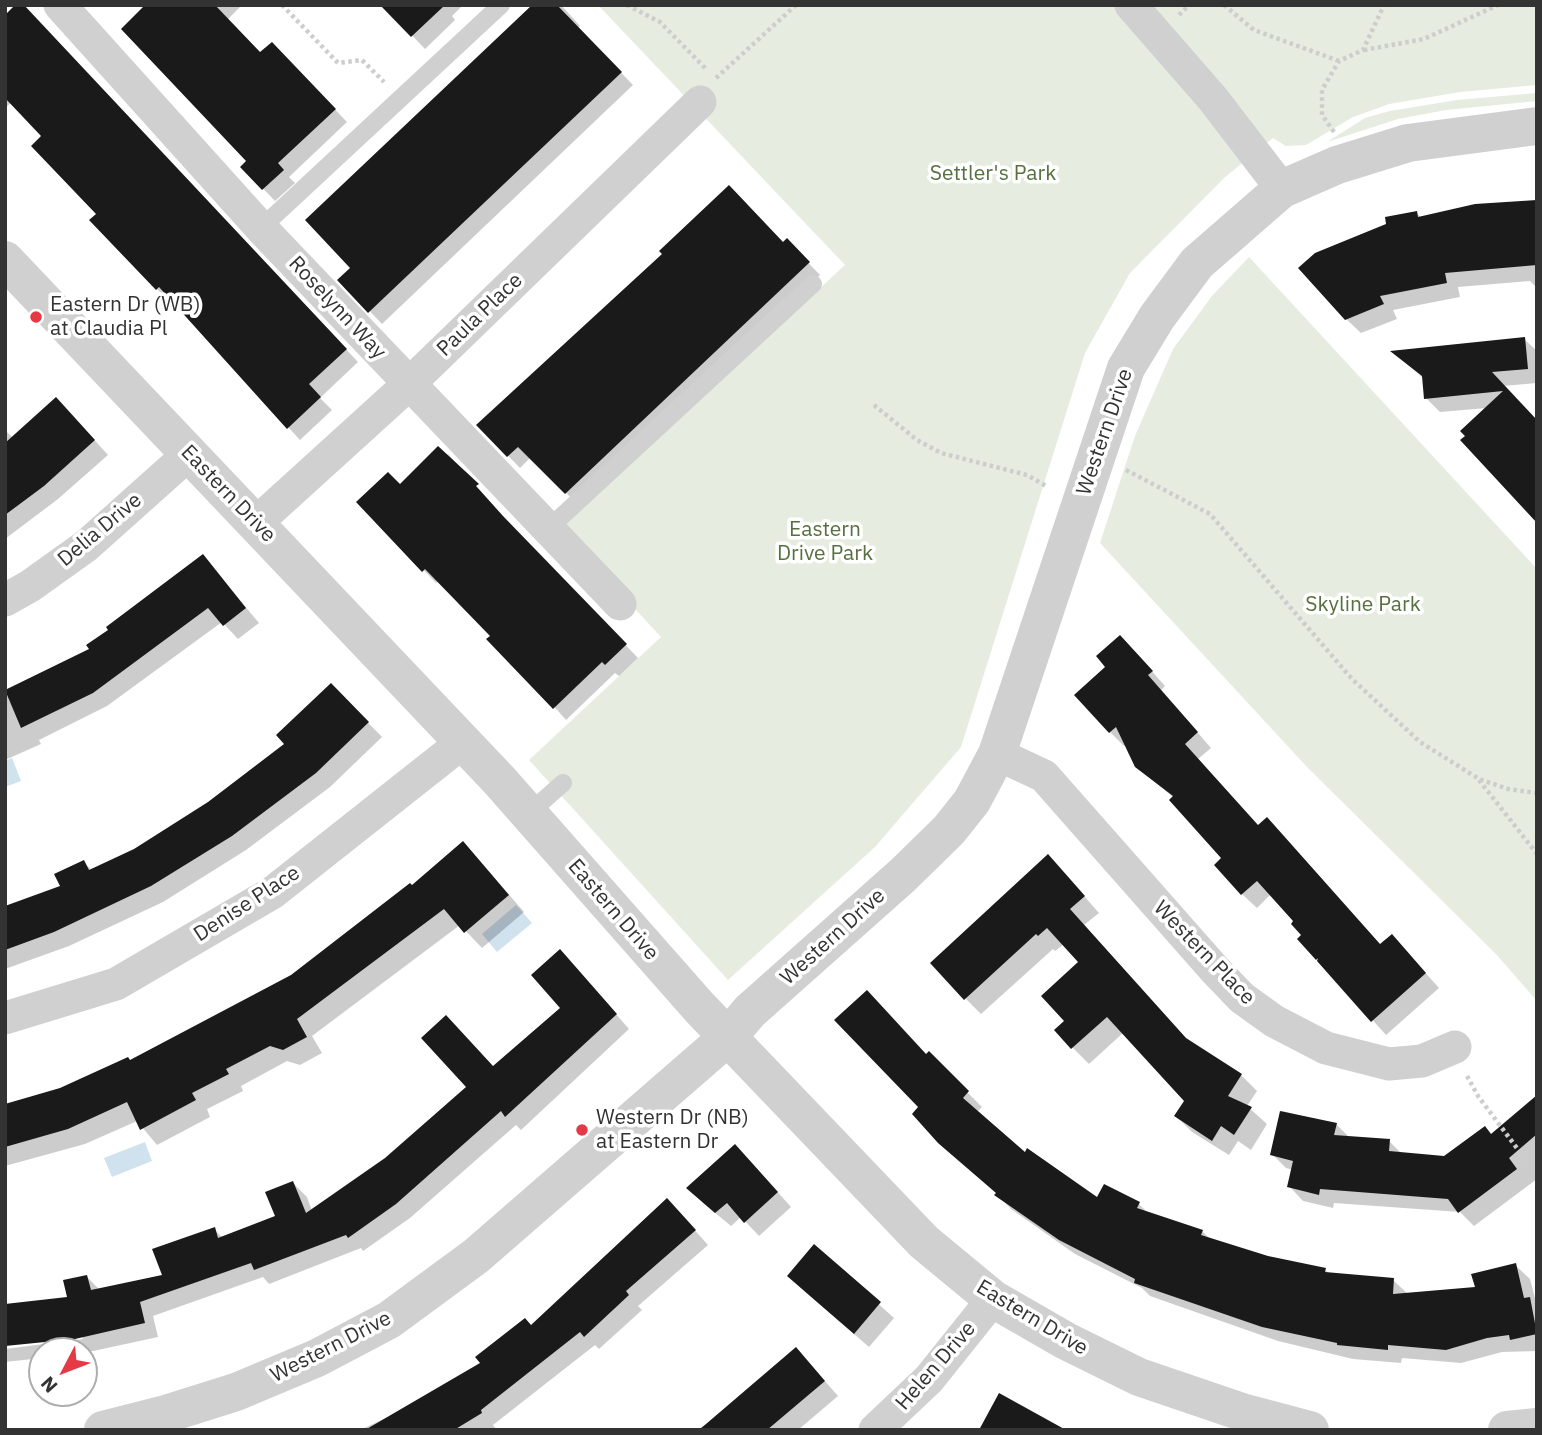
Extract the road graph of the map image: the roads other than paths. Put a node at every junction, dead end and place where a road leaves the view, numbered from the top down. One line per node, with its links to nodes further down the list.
1 (60, 5): 7 (street, Roselynn Way)
2 (501, 5): 7 (lane)
3 (1131, 5): 6 (street)
4 (699, 102): 10 (street, Paula Place)
5 (1537, 126): 6 (street, Western Drive)
6 (1282, 189): 17 (street, Western Drive)
7 (261, 228): 10 (street, Roselynn Way)
8 (5, 260): 11 (street, Eastern Drive)
9 (813, 284): 13 (lane)
10 (409, 384): 12 (street, Paula Place); 13 (street, Roselynn Way)
11 (190, 453): 12 (street, Eastern Drive); 14 (street, Delia Drive)
12 (256, 523): 16 (street, Eastern Drive)
13 (549, 528): 15 (street, Roselynn Way)
14 (5, 600)
15 (620, 604)
16 (463, 742): 19 (street, Eastern Drive); 20 (street, Denise Place)
17 (997, 754): 21 (street, Western Drive); 22 (street, Western Place)
18 (563, 783): 19 (lane)
19 (528, 814): 21 (street, Eastern Drive)
20 (5, 1018)
21 (728, 1037): 23 (street, Eastern Drive); 25 (street, Western Drive)
22 (1455, 1047)
23 (993, 1299): 26 (street, Helen Drive); 27 (street, Eastern Drive)
24 (1537, 1427): 28 (street)
25 (103, 1430)
26 (875, 1430)
27 (1310, 1430)
28 (1507, 1430)

